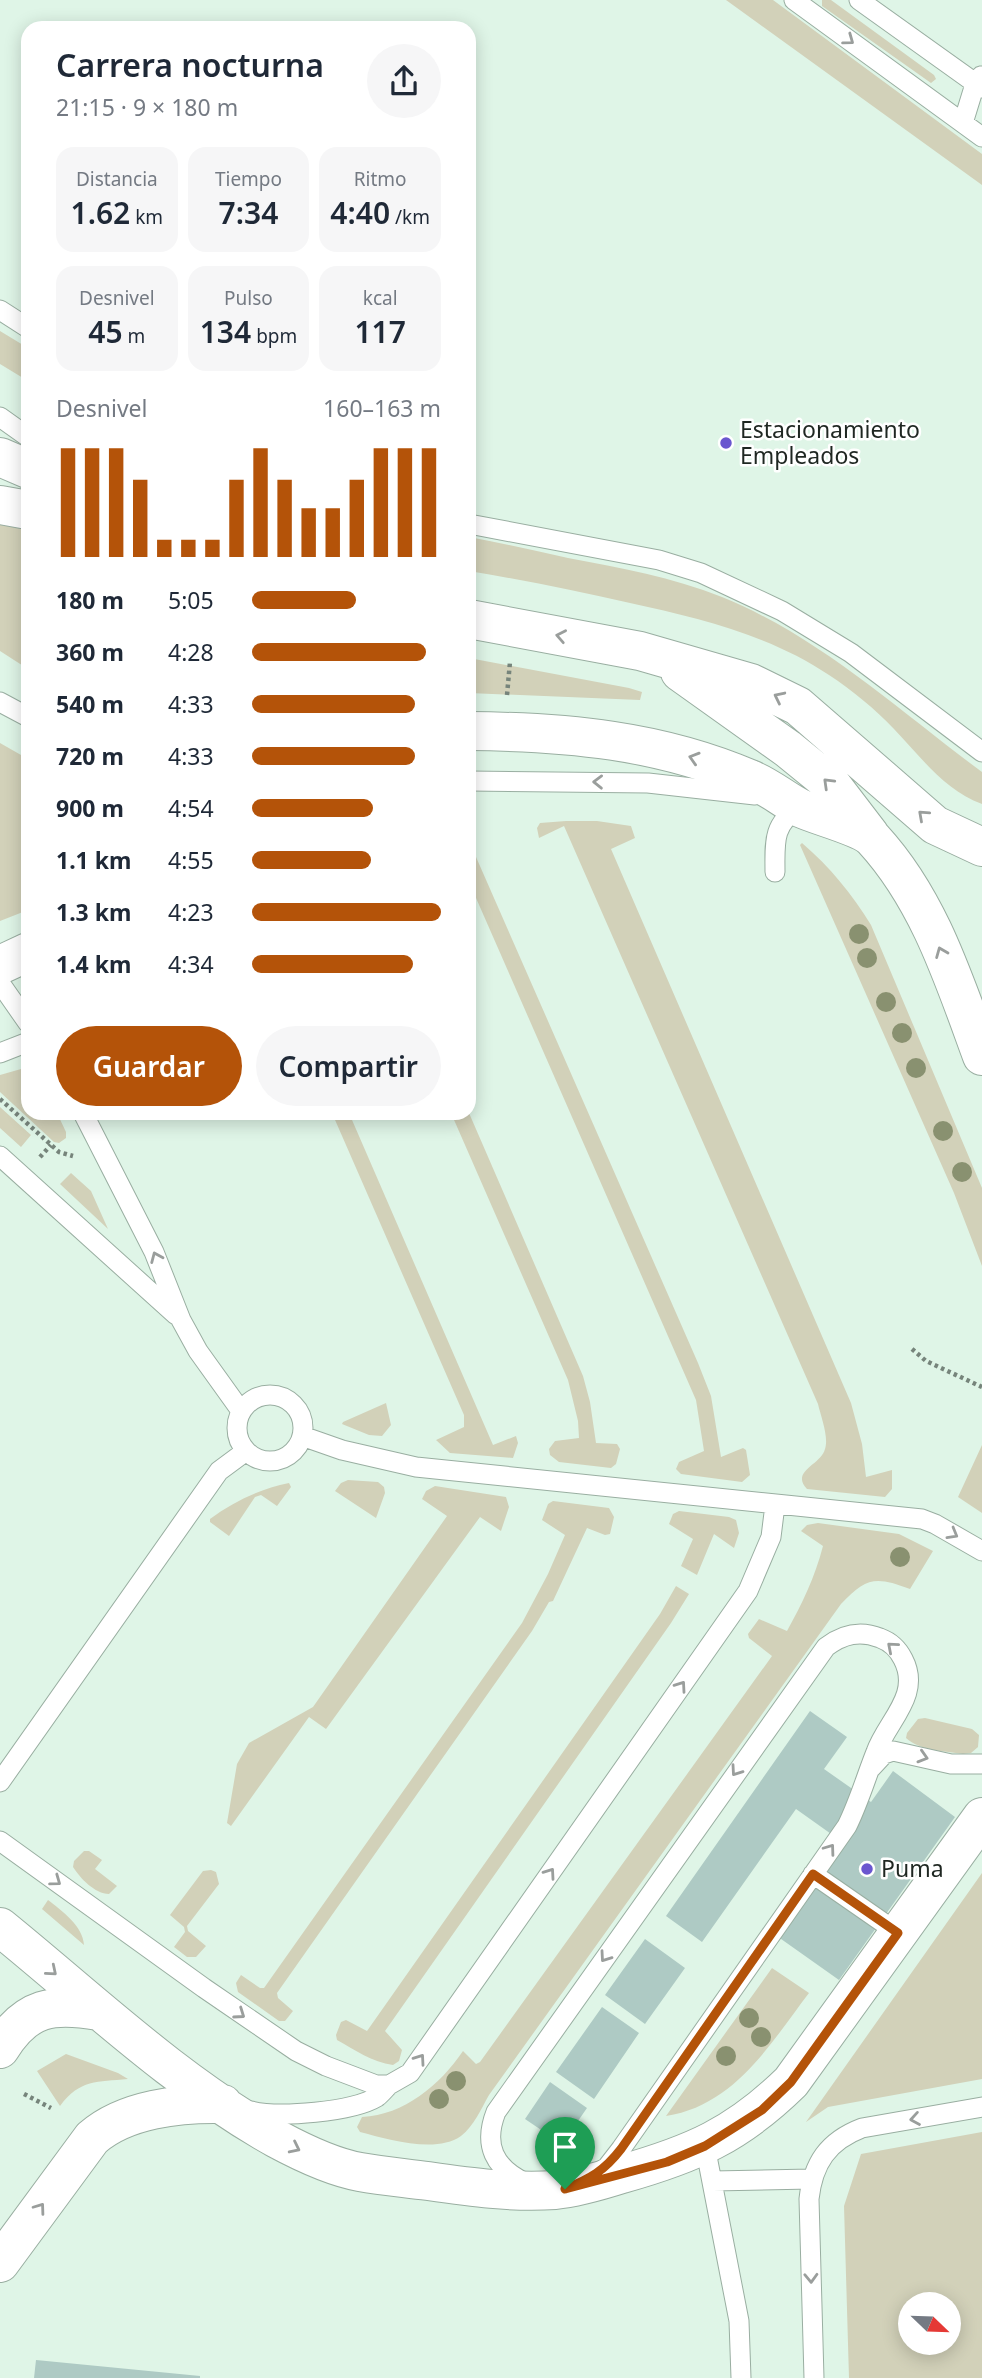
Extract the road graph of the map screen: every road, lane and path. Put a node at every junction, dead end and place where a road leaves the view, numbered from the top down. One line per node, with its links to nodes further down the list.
1 (794, 0): 4 (lane, one-way to 4)
2 (859, 0): 3 (lane)
3 (980, 82): 4 (lane)
4 (963, 124): 5 (lane)
5 (982, 137)
6 (0, 310): 7 (lane)
7 (21, 324)
8 (0, 418): 9 (lane)
9 (21, 432)
10 (0, 457): 11 (street)
11 (21, 465)
12 (0, 505): 13 (street)
13 (21, 509)
14 (476, 525): 22 (lane)
15 (476, 620): 16 (street)
16 (514, 627): 17 (street, one-way to 16); 19 (path)
17 (656, 656): 25 (street, one-way to 17); 26 (street, one-way to 17)
18 (0, 702): 20 (lane)
19 (508, 704)
20 (21, 713)
21 (476, 731): 24 (street, one-way to 21)
22 (982, 752)
23 (476, 781): 24 (lane, one-way to 23)
24 (793, 803): 25 (street); 27 (lane)
25 (871, 836): 34 (street, one-way to 25)
26 (982, 847)
27 (775, 872)
28 (21, 956): 29 (street)
29 (0, 965)
30 (0, 983): 31 (lane)
31 (21, 1013)
32 (21, 1045): 33 (lane)
33 (0, 1053)
34 (982, 1056)
35 (0, 1099): 36 (path)
36 (21, 1118)
37 (23, 1120): 40 (path)
38 (86, 1120): 40 (lane)
39 (0, 1156): 41 (lane)
40 (106, 1159): 41 (lane, one-way to 40)
41 (181, 1320): 44 (lane)
42 (912, 1349): 43 (path)
43 (982, 1387)
44 (241, 1411): 45 (lane); 46 (lane)
45 (302, 1436): 46 (lane); 47 (lane)
46 (246, 1451): 51 (lane)
47 (775, 1505): 48 (lane, one-way to 48); 59 (lane, one-way to 47)
48 (982, 1551)
49 (982, 1764): 50 (lane, one-way to 49)
50 (870, 1769): 54 (lane, one-way to 50); 66 (lane, one-way to 66)
51 (0, 1782)
52 (982, 1816): 56 (street)
53 (0, 1842): 59 (lane, one-way to 59)
54 (813, 1874): 56 (lane); 66 (lane)
55 (0, 1927): 57 (street, one-way to 57)
56 (898, 1933): 64 (street)
57 (99, 2011): 58 (street); 61 (street)
58 (0, 2049)
59 (389, 2085): 61 (lane)
60 (24, 2094): 63 (path)
61 (223, 2104): 66 (street, one-way to 66); 67 (street, one-way to 61)
62 (982, 2106): 65 (lane, one-way to 65)
63 (51, 2108)
64 (709, 2164): 65 (lane); 66 (street); 68 (lane)
65 (811, 2179): 69 (lane, one-way to 69)
66 (559, 2189)
67 (0, 2263)
68 (741, 2378)
69 (814, 2378)

